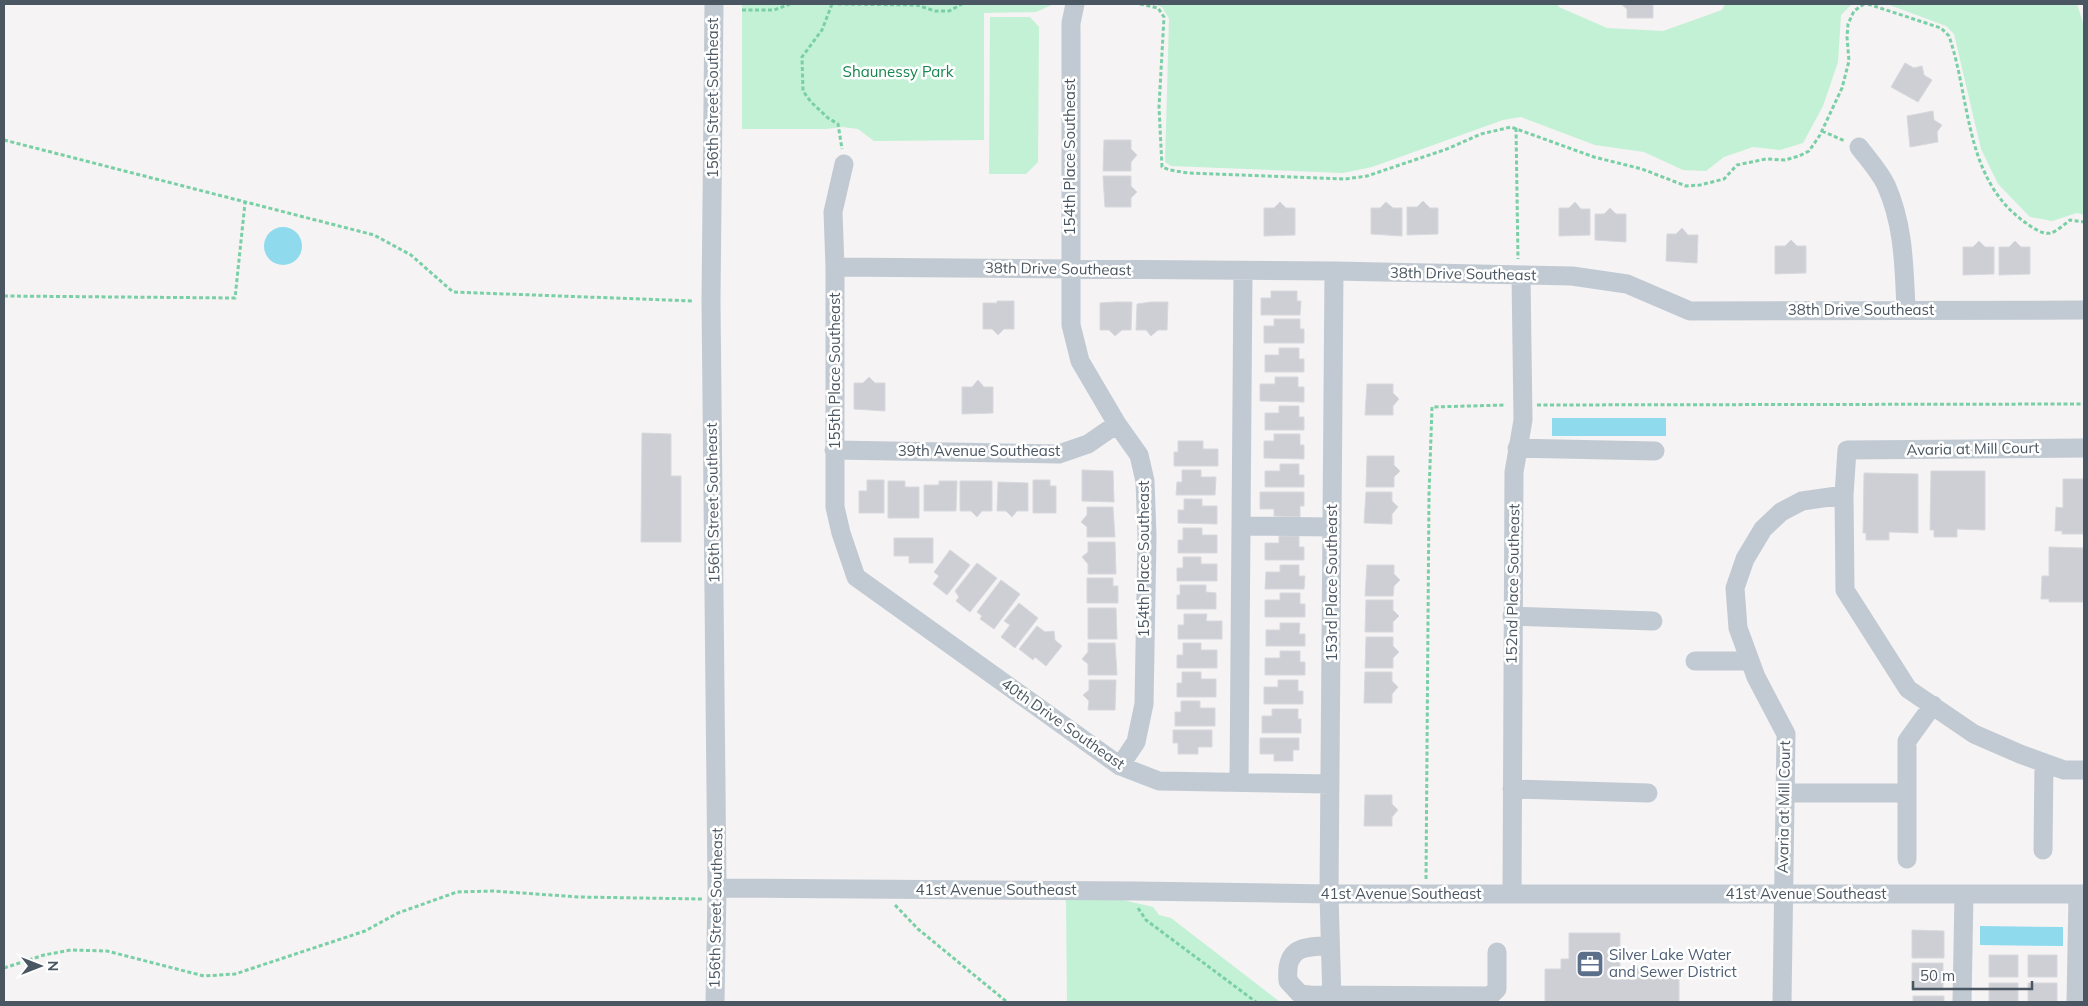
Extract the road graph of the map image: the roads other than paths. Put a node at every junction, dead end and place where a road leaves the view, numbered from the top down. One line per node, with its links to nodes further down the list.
1 (714, 4): 37 (street, 156th Street Southeast)
2 (1075, 4): 6 (street, 154th Place Southeast)
3 (1859, 147): 10 (street)
4 (844, 164): 5 (street, 155th Place Southeast)
5 (835, 267): 6 (street, 38th Drive Southeast); 15 (street, 155th Place Southeast)
6 (1069, 270): 7 (street, 38th Drive Southeast); 12 (street, 154th Place Southeast)
7 (1243, 271): 8 (street, 38th Drive Southeast); 18 (street)
8 (1334, 271): 9 (street, 38th Drive Southeast); 19 (street, 153rd Place Southeast)
9 (1519, 275): 10 (street, 38th Drive Southeast); 13 (street, 152nd Place Southeast)
10 (1906, 309): 11 (street, 38th Drive Southeast)
11 (2084, 310)
12 (1117, 424): 15 (street, 39th Avenue Southeast); 27 (street, 154th Place Southeast)
13 (1517, 448): 16 (street); 21 (street, 152nd Place Southeast)
14 (2084, 448): 17 (street, Avaria at Mill Court)
15 (834, 450): 20 (street, 155th Place Southeast)
16 (1655, 451)
17 (1844, 495): 24 (street, Avaria at Mill Court); 25 (street, Avaria at Mill Court)
18 (1241, 526): 19 (street); 29 (street)
19 (1332, 527): 30 (street, 153rd Place Southeast)
20 (856, 576): 27 (street, 40th Drive Southeast)
21 (1512, 616): 22 (street); 31 (street, 152nd Place Southeast)
22 (1653, 621)
23 (1695, 661): 24 (street)
24 (1750, 661): 33 (street, Avaria at Mill Court)
25 (1933, 705): 26 (street, Avaria at Mill Court); 34 (street)
26 (2044, 763): 28 (street, Avaria at Mill Court); 35 (street)
27 (1120, 766): 29 (street, 40th Drive Southeast)
28 (2084, 770)
29 (1239, 782): 30 (street, 40th Drive Southeast)
30 (1330, 784): 38 (street, 153rd Place Southeast)
31 (1512, 789): 32 (street); 39 (street, 152nd Place Southeast)
32 (1648, 793)
33 (1785, 793): 34 (street); 40 (street, Avaria at Mill Court)
34 (1907, 794): 36 (street)
35 (2043, 850)
36 (1906, 860)
37 (717, 893): 38 (street, 41st Avenue Southeast); 46 (street, 156th Street Southeast)
38 (1329, 894): 39 (street, 41st Avenue Southeast); 43 (street, 153rd Place Southeast)
39 (1512, 894): 40 (street, 41st Avenue Southeast)
40 (1783, 894): 41 (street, 41st Avenue Southeast); 47 (street, Avaria at Mill Court)
41 (1964, 894): 42 (street, 41st Avenue Southeast); 48 (street)
42 (2081, 894): 49 (street)
43 (1330, 946): 45 (street, 153rd Place Southeast); 45 (street)
44 (1497, 952): 45 (street)
45 (1332, 999)
46 (715, 1002)
47 (1782, 1002)
48 (1962, 1002)
49 (2076, 1002)

